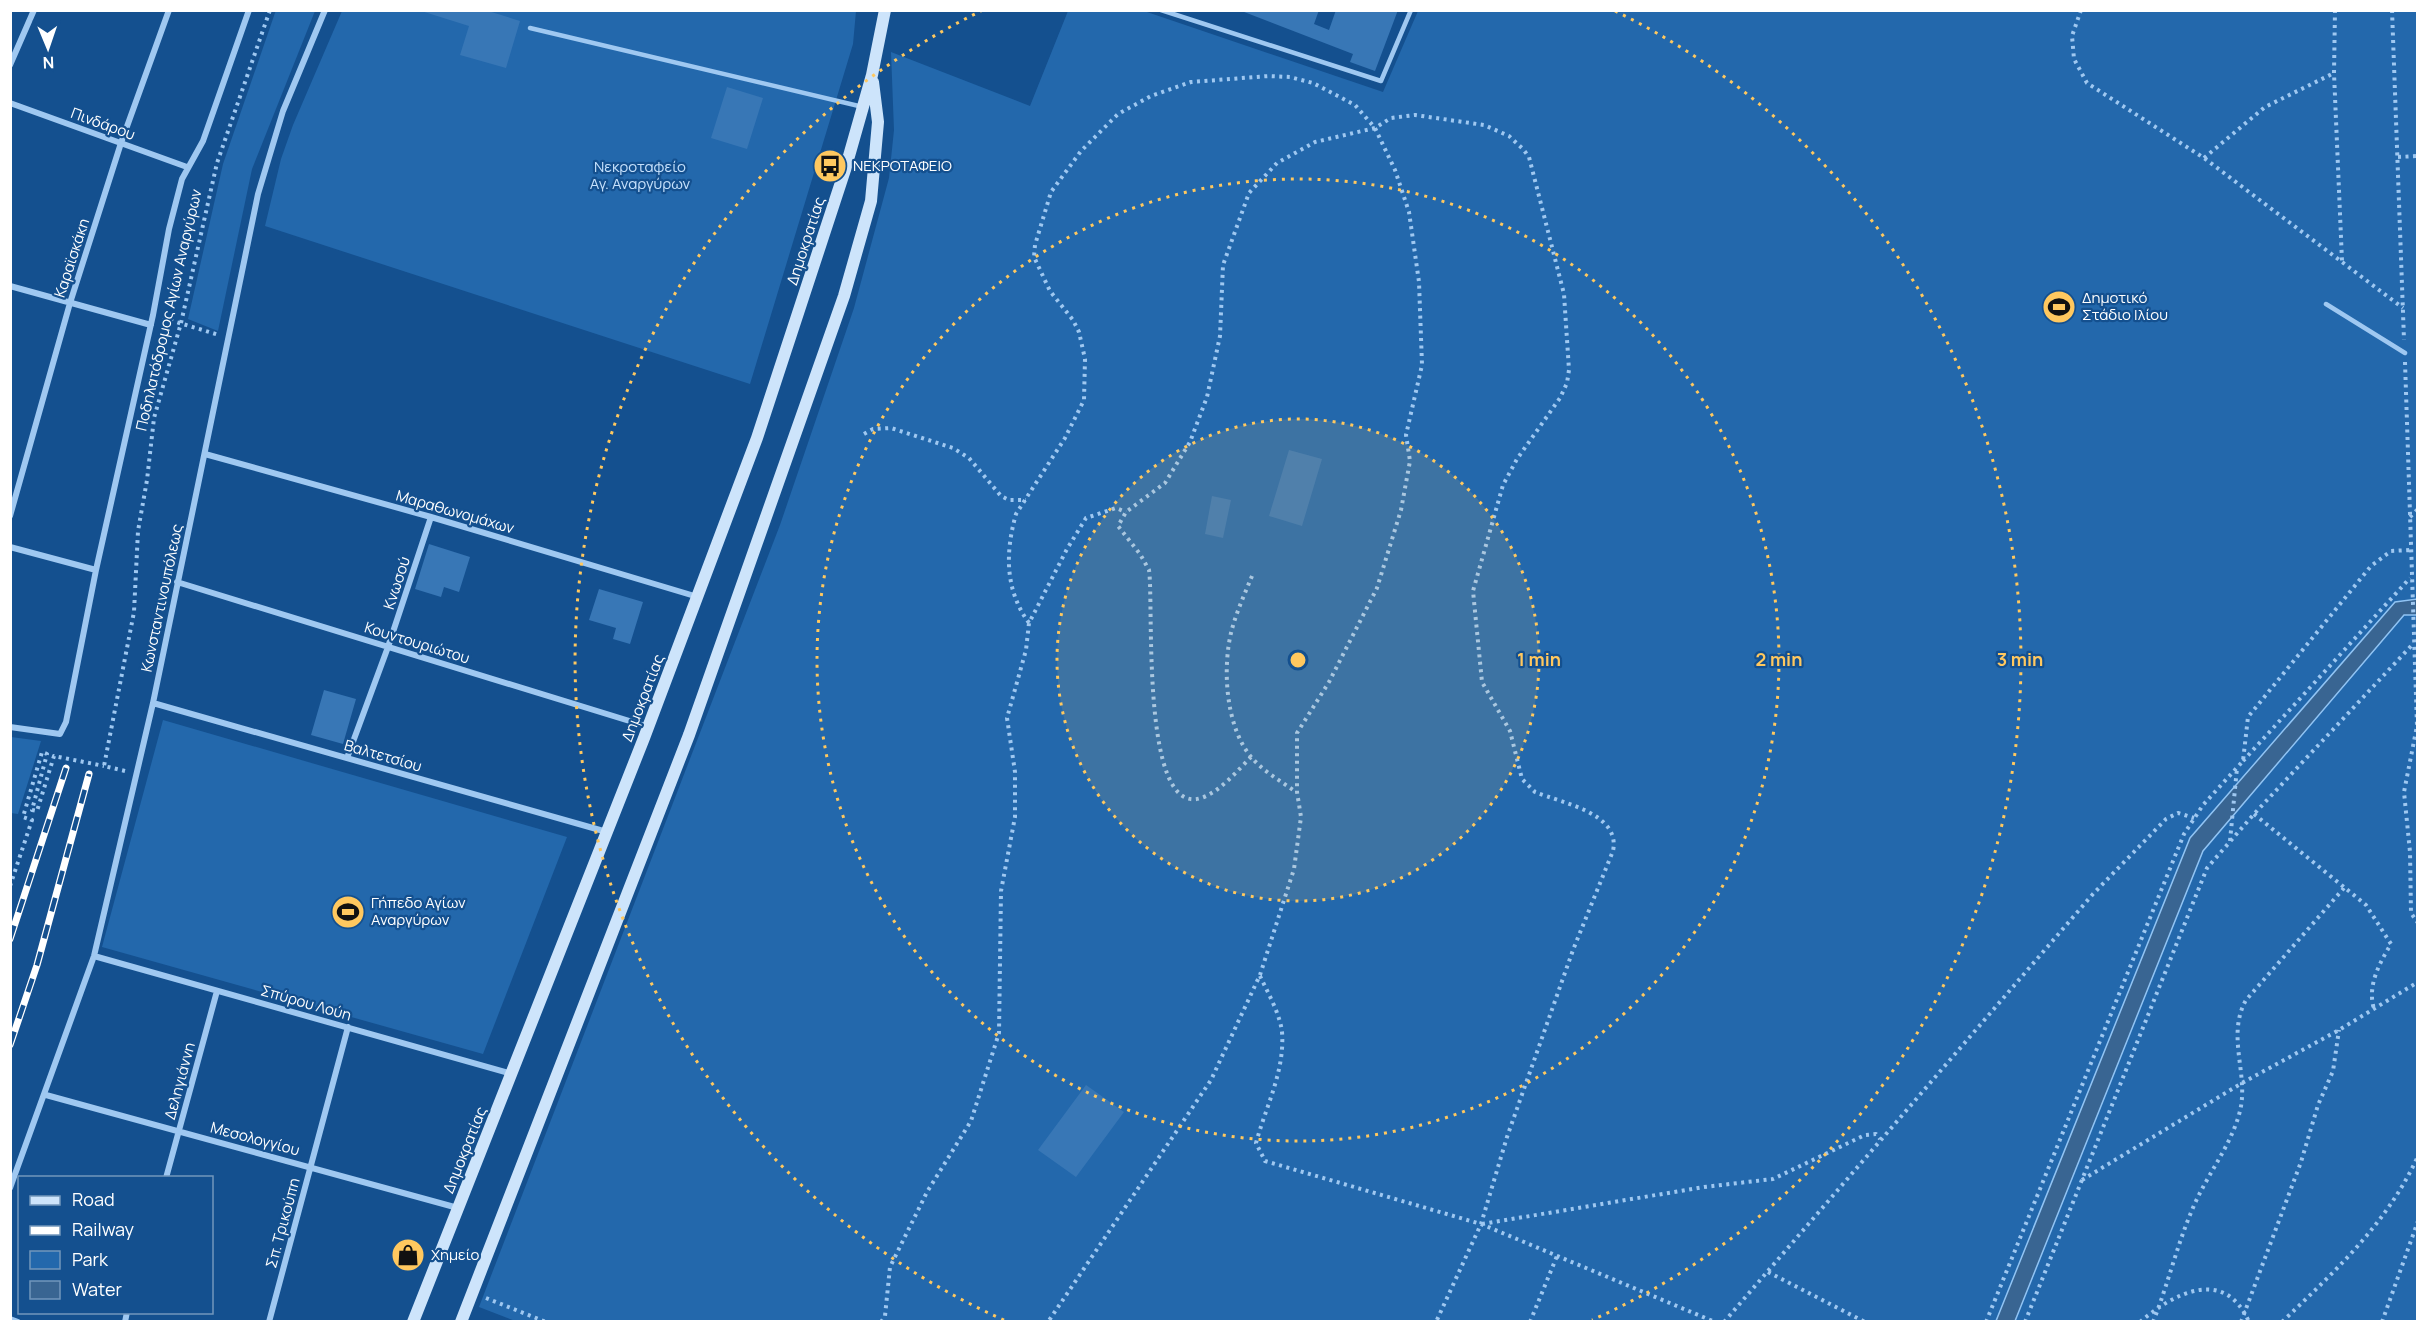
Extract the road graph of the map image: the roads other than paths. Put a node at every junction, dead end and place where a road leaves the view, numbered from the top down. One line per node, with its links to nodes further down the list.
1 (34, 10): 9 (street)
2 (169, 10): 13 (street, Καραϊσκάκη)
3 (249, 10): 14 (street)
4 (325, 10): 20 (street, Κωνσταντινουπόλεως)
5 (885, 10): 10 (main road, Δημοκρατίας)
6 (1161, 10): 7 (lane)
7 (1410, 10)
8 (530, 28): 12 (lane)
9 (10, 65)
10 (872, 75): 12 (main road, Δημοκρατίας); 47 (main road, Δημοκρατίας)
11 (10, 103): 13 (street, Πινδάρου)
12 (863, 107): 26 (main road, Δημοκρατίας)
13 (121, 143): 14 (street, Πινδάρου); 16 (street, Καραϊσκάκη)
14 (188, 167): 18 (street)
15 (10, 286): 16 (street)
16 (70, 303): 18 (street); 21 (street, Καραϊσκάκη)
17 (2326, 304): 19 (lane)
18 (151, 325): 24 (street)
19 (2404, 353)
20 (205, 454): 22 (street, Μαραθωνομάχων); 25 (street, Κωνσταντινουπόλεως)
21 (10, 516)
22 (431, 517): 26 (street, Μαραθωνομάχων); 27 (street, Κνωσού)
23 (10, 547): 24 (street)
24 (96, 570): 29 (street)
25 (177, 582): 27 (street, Κουντουριώτου); 28 (street, Κωνσταντινουπόλεως)
26 (698, 597): 30 (main road, Δημοκρατίας)
27 (388, 647): 30 (street, Κουντουριώτου); 31 (street, Κνωσού)
28 (153, 703): 31 (street, Βαλτετσίου); 33 (street, Κωνσταντινουπόλεως)
29 (10, 727)
30 (648, 727): 32 (main road, Δημοκρατίας)
31 (347, 758): 32 (street, Βαλτετσίου)
32 (607, 832): 36 (main road, Δημοκρατίας)
33 (94, 956): 34 (street, Σπύρου Λούη); 37 (street, Κωνσταντινουπόλεως)
34 (217, 991): 35 (street, Σπύρου Λούη); 38 (street, Δεληγιάννη)
35 (348, 1027): 36 (street, Σπύρου Λούη); 39 (street, Σπ. Τρικούπη)
36 (512, 1074): 42 (main road, Δημοκρατίας)
37 (46, 1095): 38 (street, Μεσολογγίου); 41 (street, Κωνσταντινουπόλεως)
38 (179, 1131): 39 (street, Μεσολογγίου); 40 (street, Δεληγιάννη)
39 (311, 1166): 42 (street, Μεσολογγίου); 45 (street, Σπ. Τρικούπη)
40 (166, 1176)
41 (10, 1188)
42 (458, 1208): 46 (main road, Δημοκρατίας)
43 (10, 1319): 44 (street)
44 (18, 1322)
45 (269, 1322)
46 (413, 1322)
47 (461, 1322)

